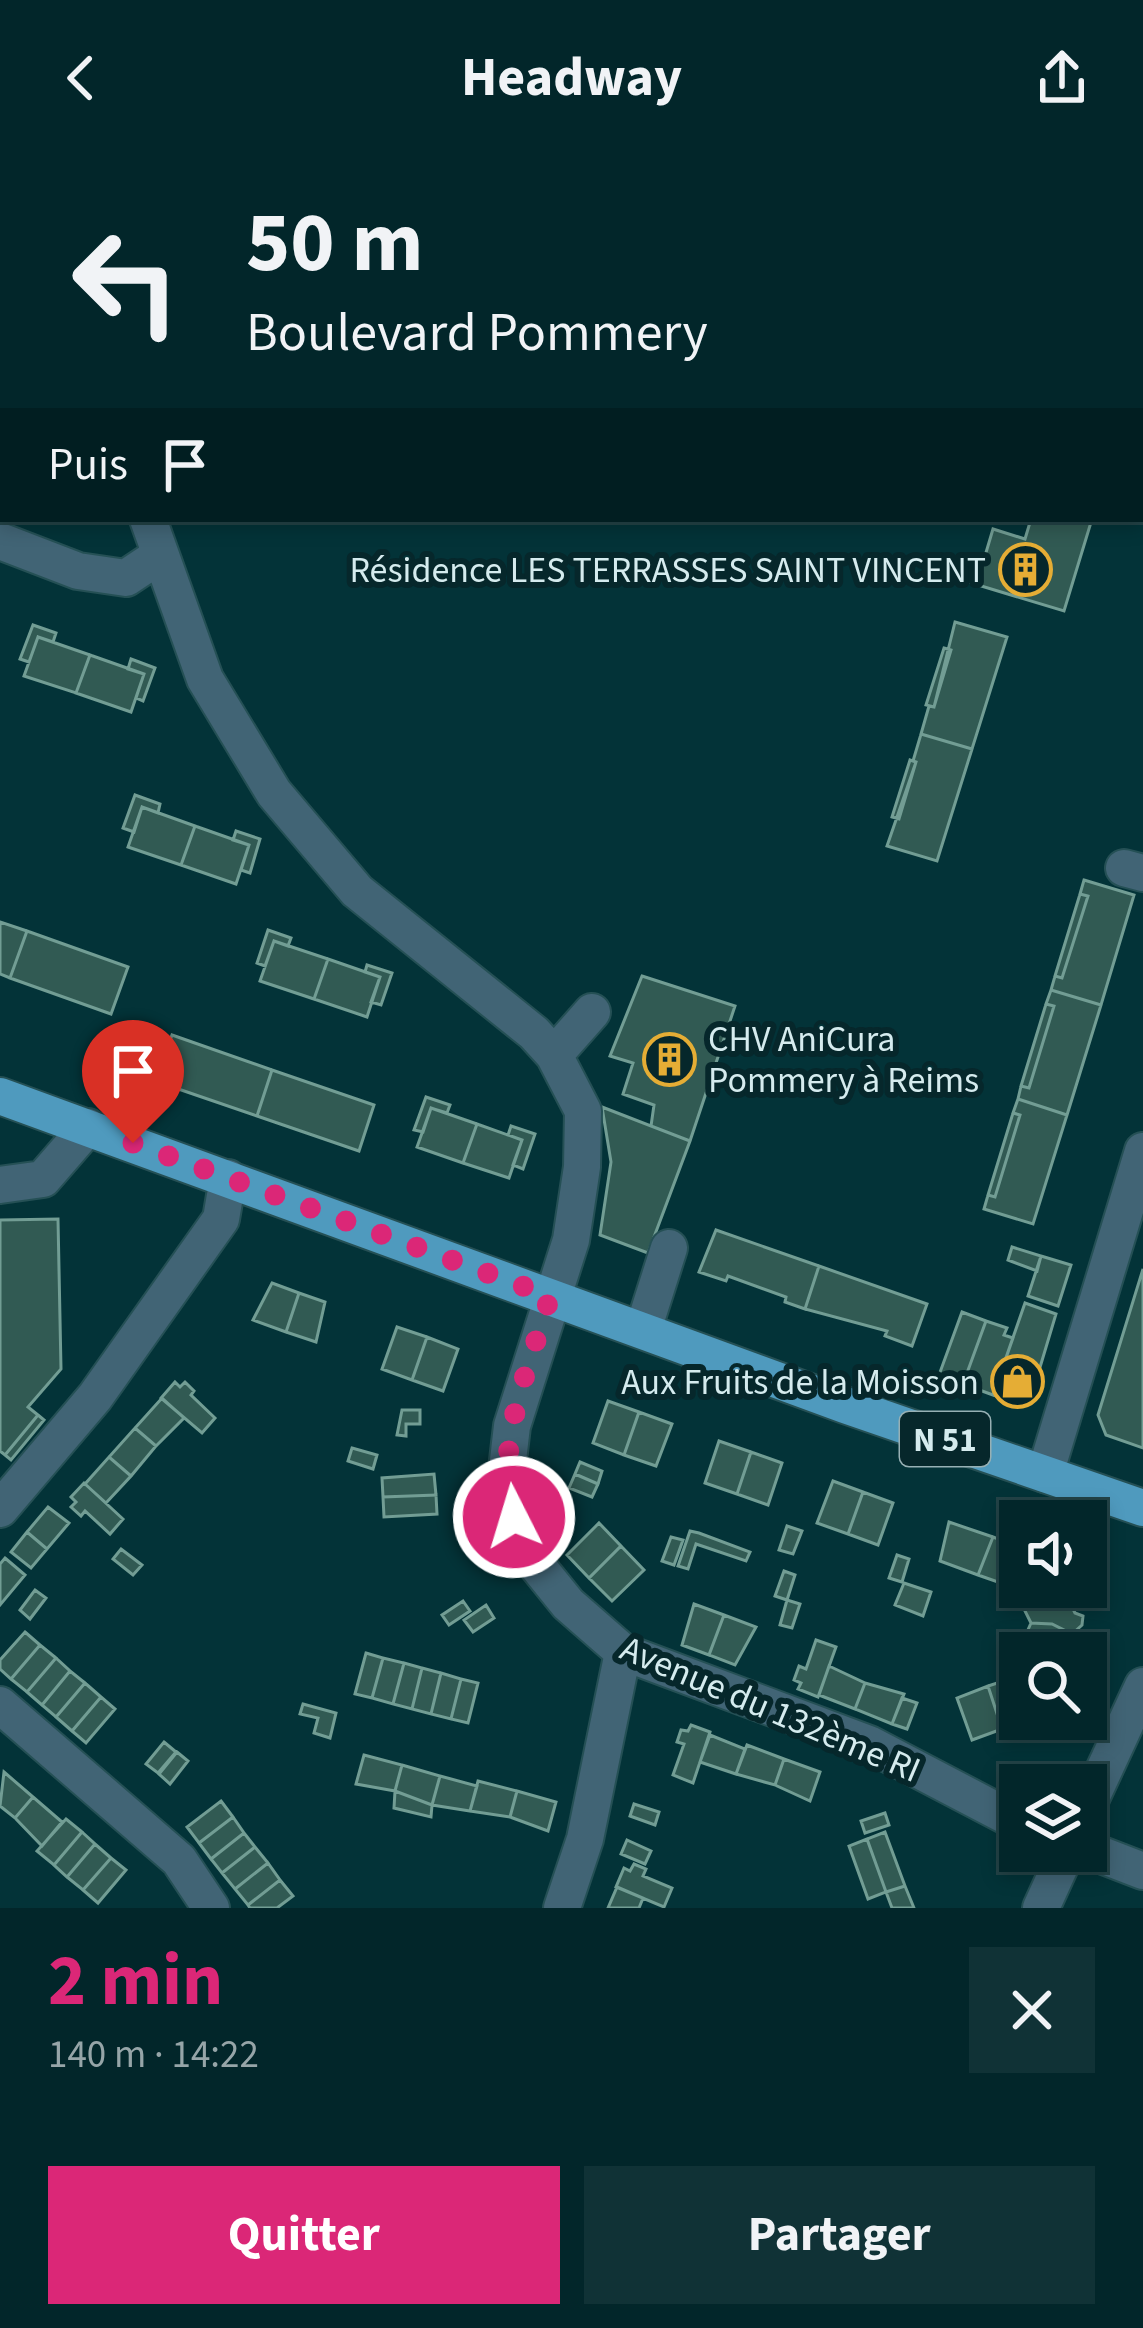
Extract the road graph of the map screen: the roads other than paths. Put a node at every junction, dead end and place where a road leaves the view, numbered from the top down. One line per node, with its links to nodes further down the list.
1 (149, 522): 3 (street, Avenue du 132ème RI)
2 (0, 542): 3 (street)
3 (159, 556): 5 (street, Avenue du 132ème RI)
4 (592, 1012): 5 (street)
5 (554, 1055): 12 (street, Avenue du 132ème RI)
6 (0, 1096): 7 (main road, N 51)
7 (88, 1127): 9 (main road, N 51); 10 (street)
8 (1139, 1175): 14 (street)
9 (228, 1178): 12 (main road, N 51); 16 (street)
10 (0, 1185)
11 (669, 1248): 13 (street)
12 (550, 1296): 13 (main road, N 51); 17 (street, Avenue du 132ème RI)
13 (644, 1330): 14 (main road, N 51)
14 (1045, 1474): 15 (main road, N 51)
15 (1143, 1508)
16 (0, 1509)
17 (622, 1652): 21 (street, Avenue du 132ème RI); 26 (street)
18 (1143, 1686): 20 (street)
19 (0, 1705): 25 (street)
20 (1107, 1764)
21 (999, 1812)
22 (1107, 1859): 23 (street)
23 (1143, 1871)
24 (1067, 1872): 27 (street)
25 (211, 1908)
26 (562, 1908)
27 (1041, 1908)

